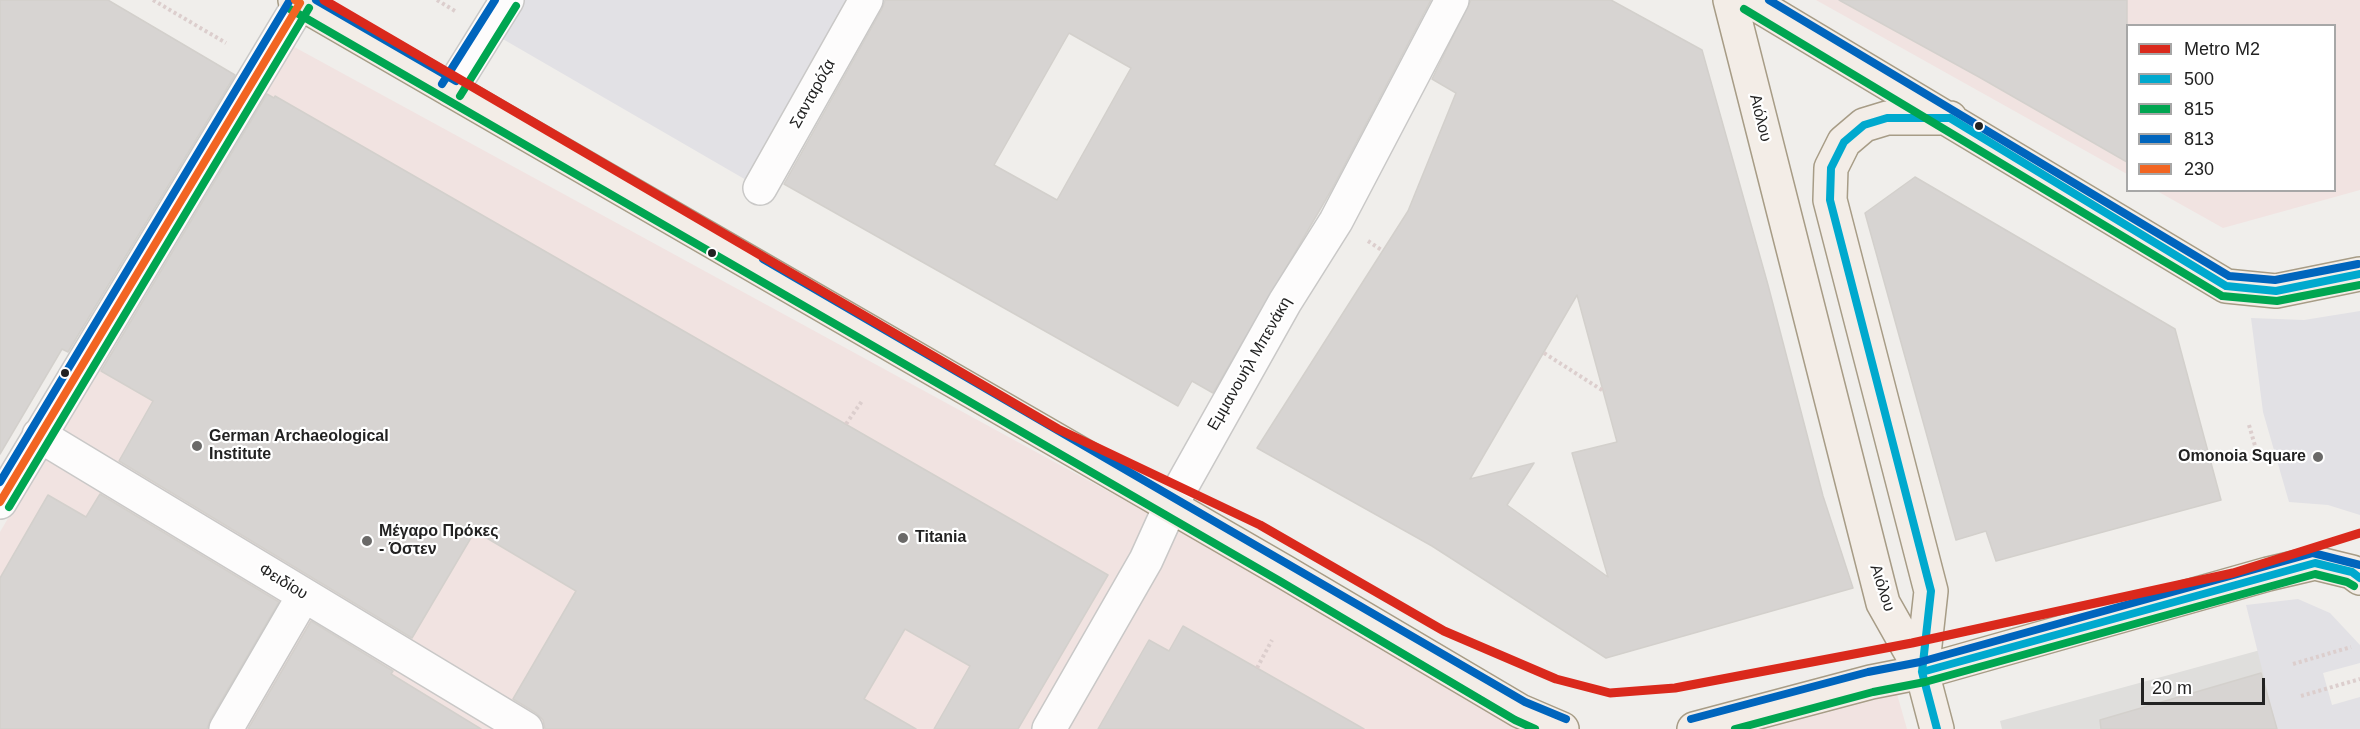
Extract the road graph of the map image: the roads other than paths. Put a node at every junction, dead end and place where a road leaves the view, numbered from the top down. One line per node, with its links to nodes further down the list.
1 (507, 0): 7 (street)
2 (866, 0): 9 (street, Σανταρόζα)
3 (1452, 0): 13 (street, Εμμανουήλ Μπενάκη)
4 (1730, 0): 16 (main road, Αιόλου)
5 (1749, 0): 8 (main road)
6 (298, 2): 7 (main road); 11 (street)
7 (451, 90): 13 (main road)
8 (1950, 118): 10 (main road); 16 (main road)
9 (760, 188)
10 (2360, 274)
11 (39, 435): 12 (street); 15 (street, Φειδίου)
12 (0, 502)
13 (1170, 507): 19 (street, Εμμανουήλ Μπενάκη); 20 (main road)
14 (2360, 578): 16 (main road)
15 (304, 595): 17 (street); 18 (street, Φειδίου)
16 (1922, 672): 21 (main road); 22 (main road)
17 (226, 729)
18 (526, 729)
19 (1049, 729)
20 (1562, 729)
21 (1694, 729)
22 (1937, 729)

